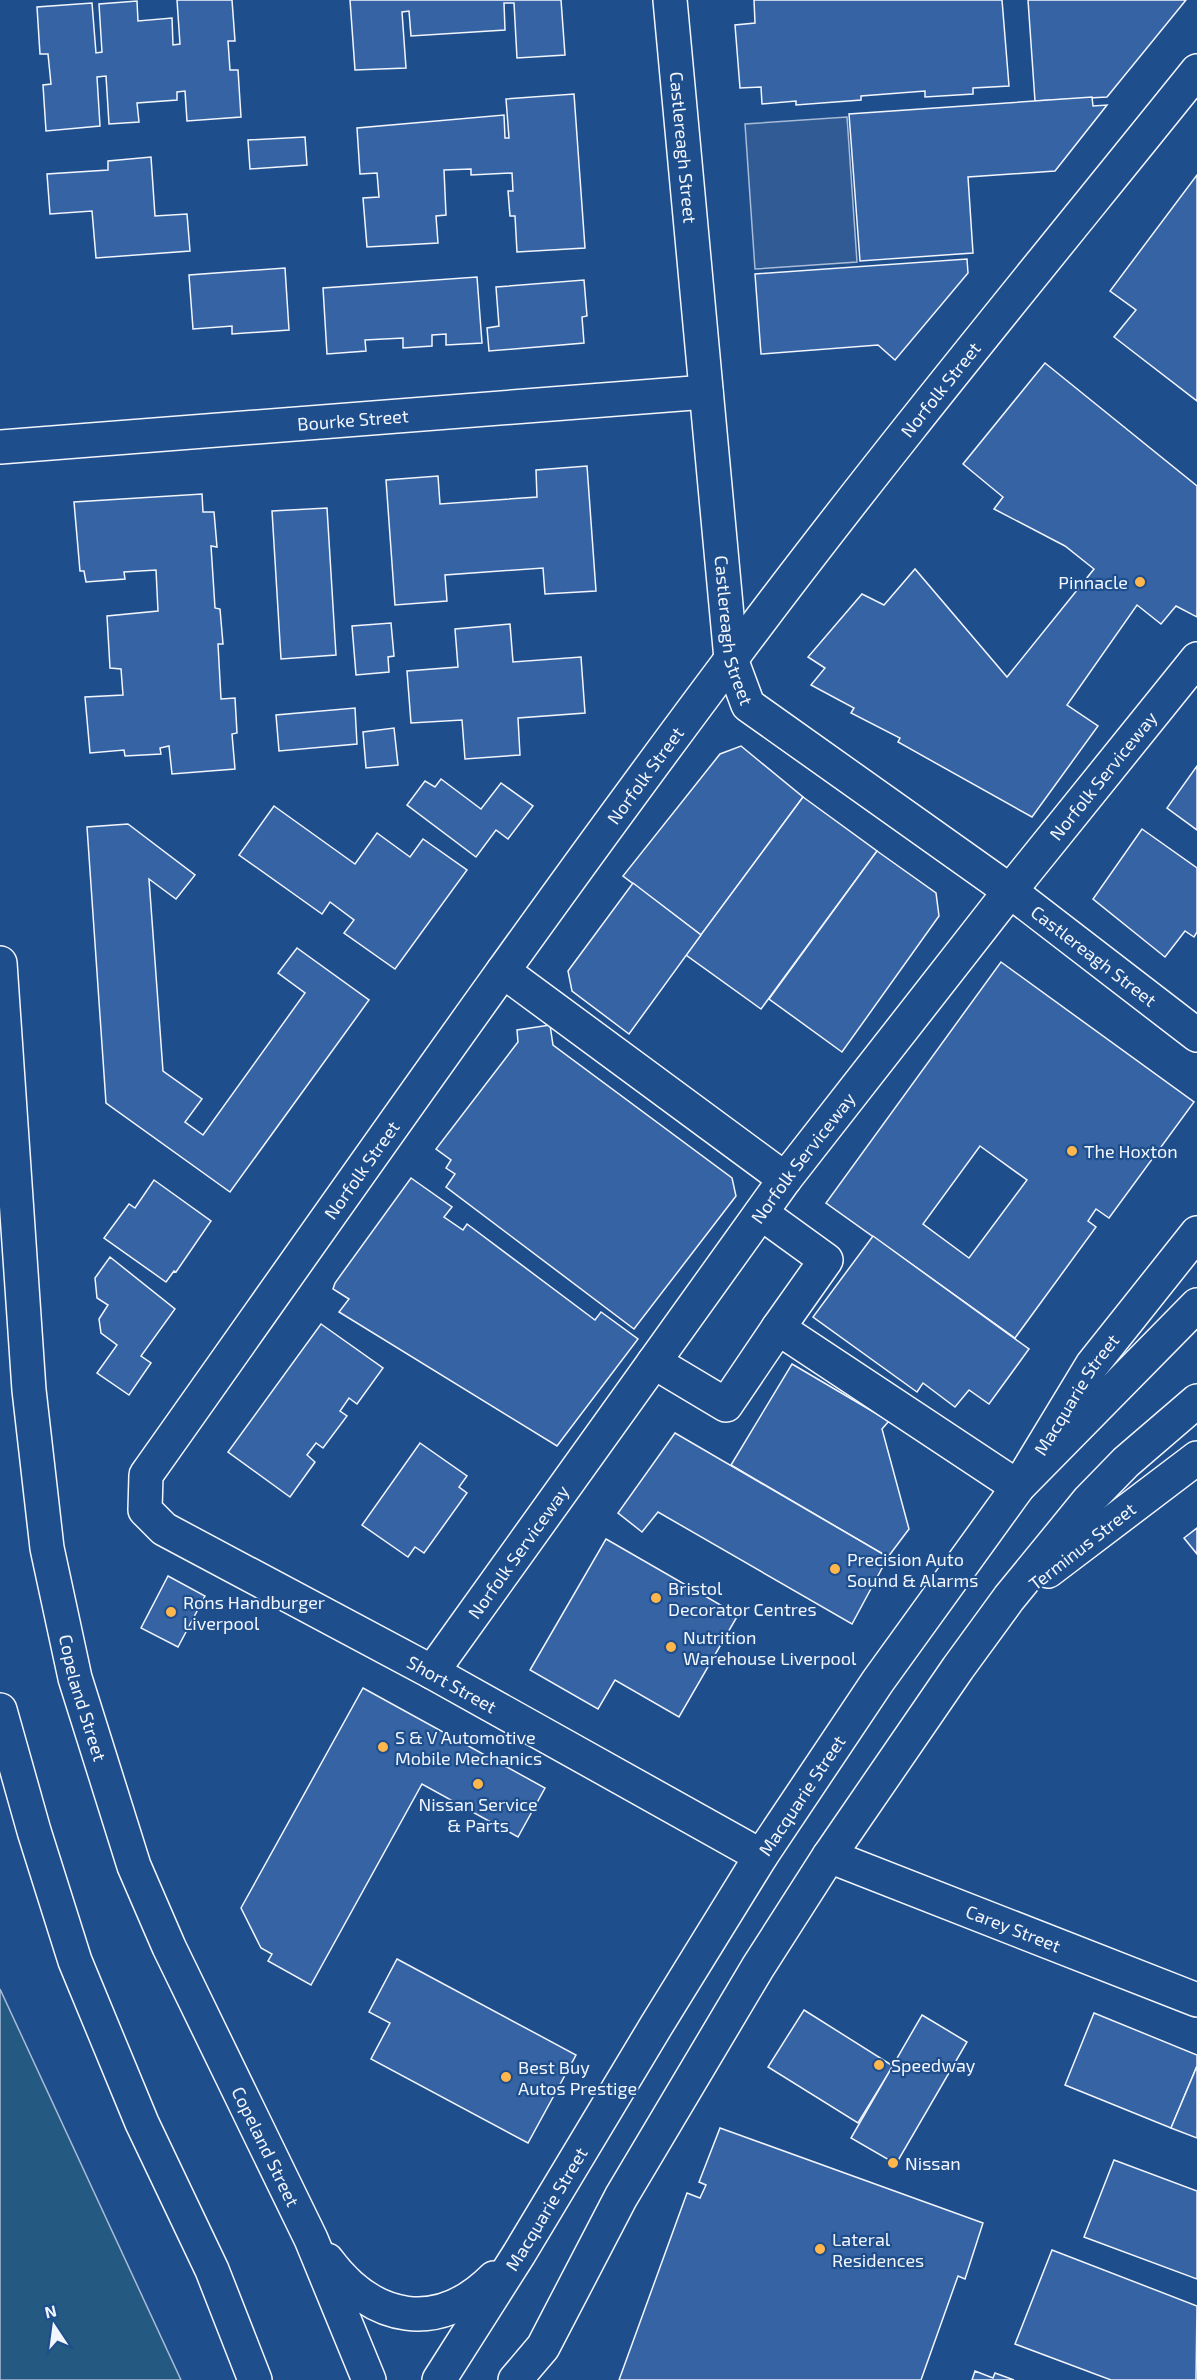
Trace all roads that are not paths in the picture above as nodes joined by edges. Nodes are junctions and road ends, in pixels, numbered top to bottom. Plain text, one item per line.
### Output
1 (670, 0) edge
2 (1197, 71) edge
3 (706, 392) junction
4 (0, 447) edge
5 (1197, 658) edge
6 (731, 659) junction
7 (1010, 891) junction
8 (0, 963) edge
9 (503, 971) junction
10 (1197, 1035) edge
11 (785, 1179) junction
12 (761, 1213) junction
13 (1197, 1233) edge
14 (1197, 1305) edge
15 (778, 1328) junction
16 (654, 1362) junction
17 (1197, 1401) edge
18 (1197, 1458) edge
19 (1018, 1487) junction
20 (145, 1510) joint
21 (976, 1643) junction
22 (432, 1672) junction
23 (0, 1710) edge
24 (761, 1856) junction
25 (829, 1856) junction
26 (1197, 2000) edge
27 (311, 2239) junction
28 (519, 2254) junction
29 (543, 2347) junction
30 (255, 2380) edge
31 (369, 2380) edge
32 (439, 2380) edge
33 (515, 2380) edge
34 (534, 2380) edge

1 - 3 main road, Castlereagh Street
2 - 6 main road, Norfolk Street
3 - 4 main road, Bourke Street
3 - 6 main road, Castlereagh Street
5 - 7 main road, Norfolk Serviceway
6 - 7 main road, Castlereagh Street
6 - 9 main road, Norfolk Street
7 - 10 main road, Castlereagh Street
7 - 11 main road, Norfolk Serviceway
8 - 27 main road, Copeland Street
9 - 11 main road
9 - 20 main road, Norfolk Street
11 - 12 main road, Norfolk Serviceway
12 - 15 main road
12 - 16 main road, Norfolk Serviceway
13 - 19 main road, Macquarie Street
14 - 19 main road
15 - 16 main road
15 - 19 main road
16 - 22 main road, Norfolk Serviceway
17 - 21 main road
18 - 21 main road, Terminus Street
19 - 24 main road, Macquarie Street
20 - 22 main road, Short Street
21 - 25 main road
22 - 24 main road, Short Street
23 - 30 main road
24 - 28 main road, Macquarie Street
25 - 26 main road, Carey Street
25 - 29 main road
27 - 28 main road
27 - 31 main road, Copeland Street
28 - 32 main road, Macquarie Street
29 - 33 main road
29 - 34 main road

